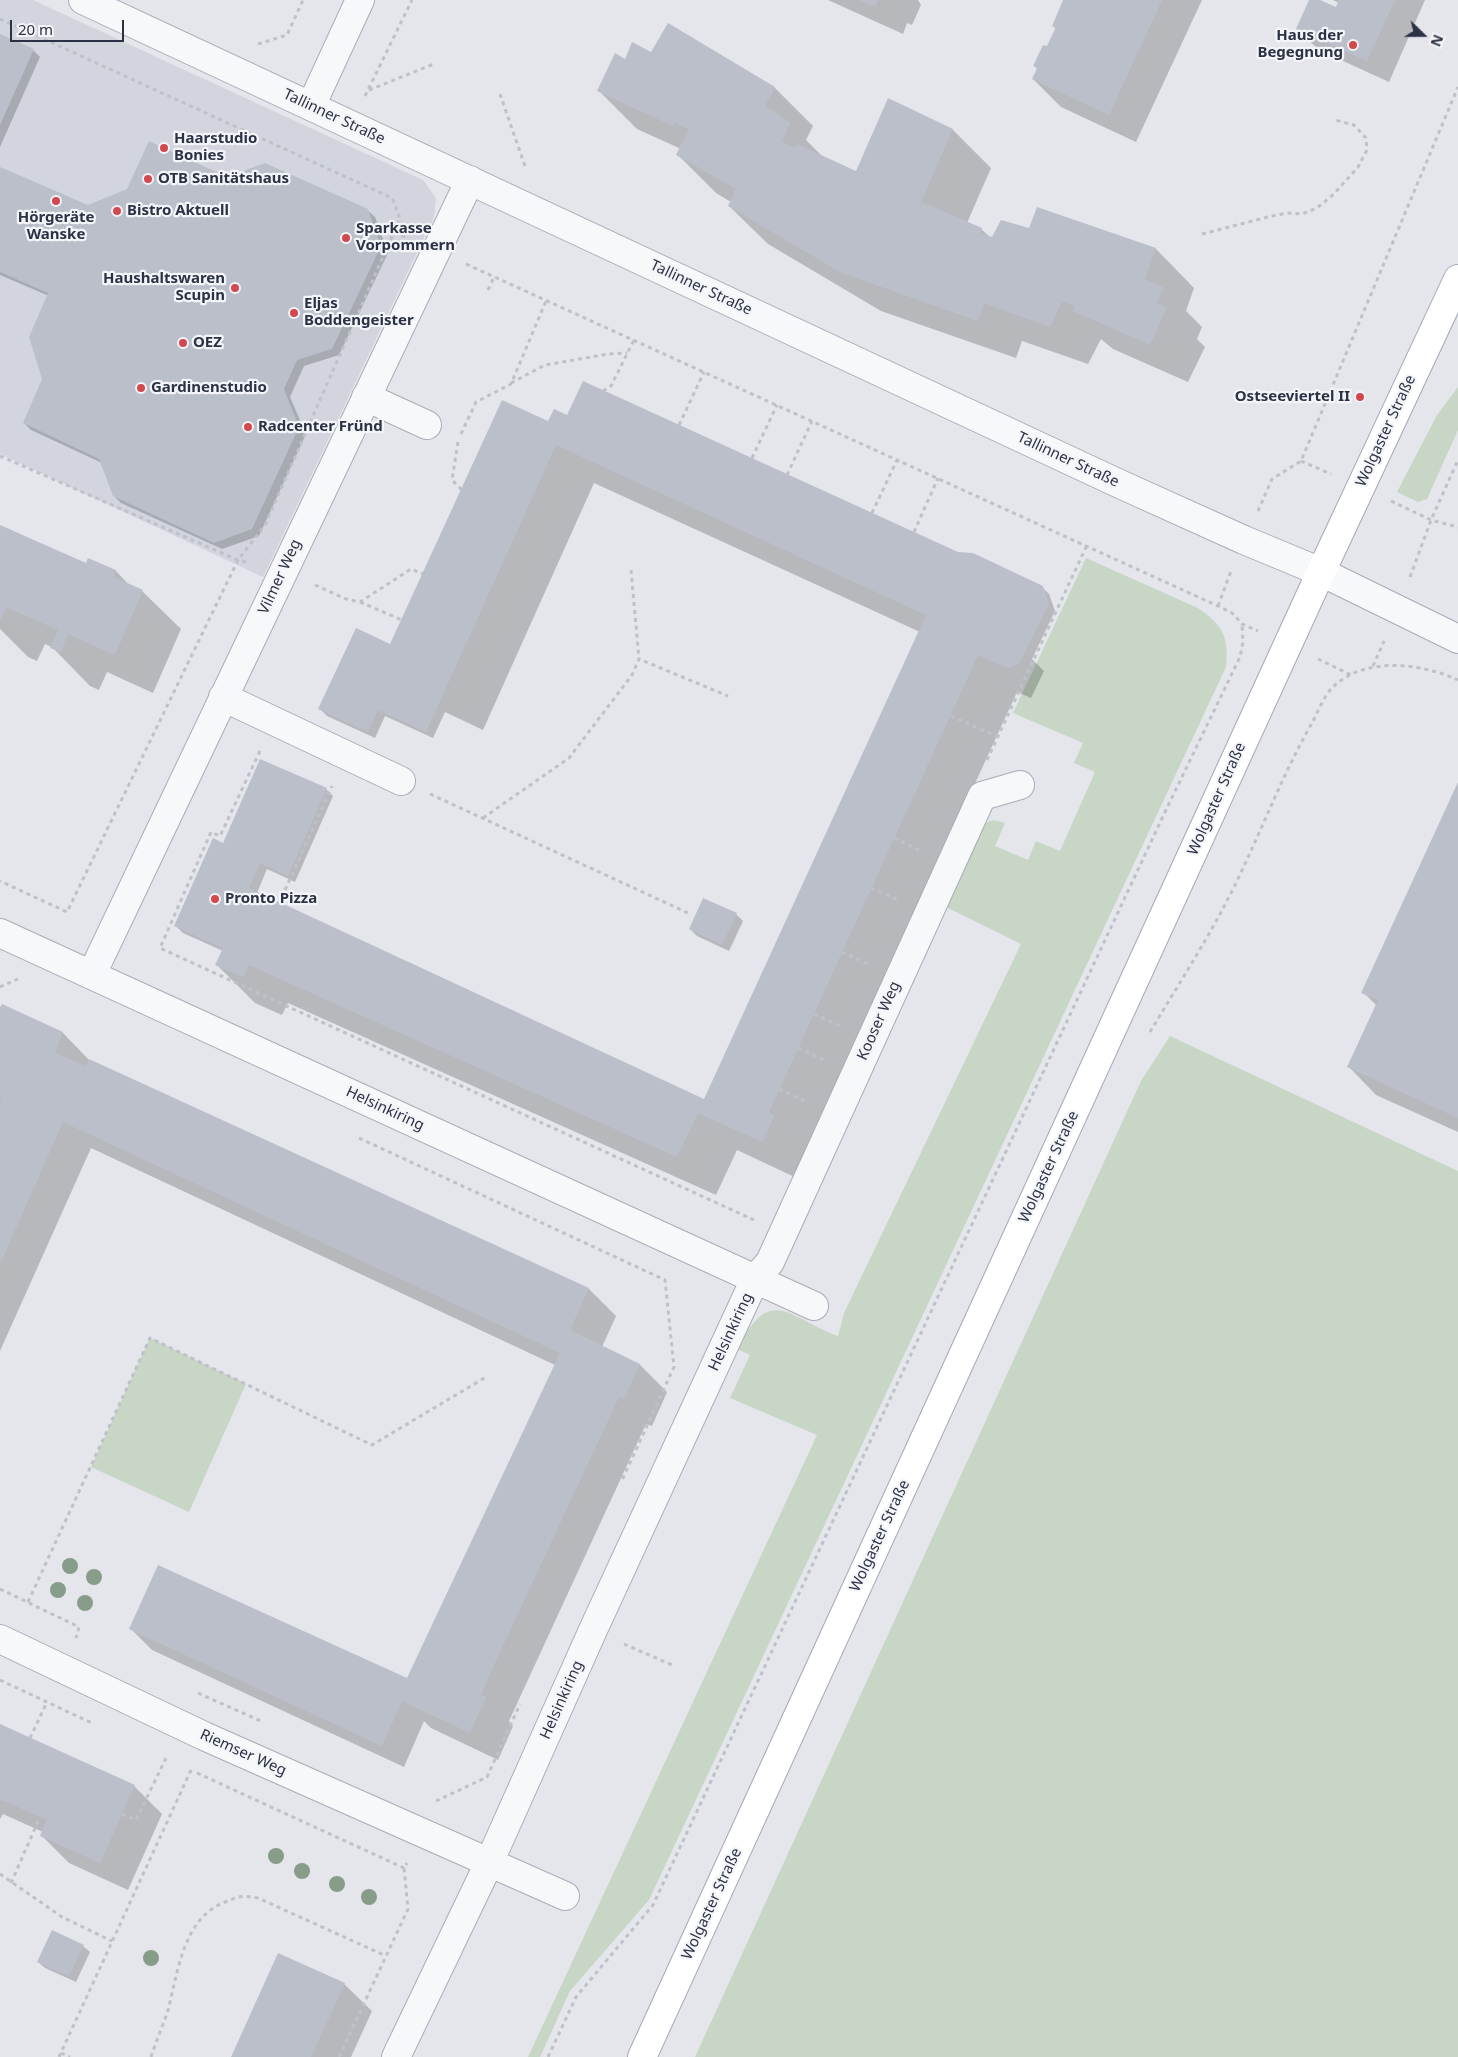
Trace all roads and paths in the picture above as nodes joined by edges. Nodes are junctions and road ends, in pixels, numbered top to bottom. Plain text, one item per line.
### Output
1 (83, 0) edge
2 (303, 0) edge
3 (360, 0) edge
4 (412, 0) edge
5 (0, 19) edge
6 (255, 45) dead end
7 (434, 64) dead end
8 (1458, 87) edge
9 (368, 90) junction
10 (500, 94) dead end
11 (311, 106) junction
12 (1335, 120) dead end
13 (348, 123) junction
14 (470, 180) junction
15 (541, 214) junction
16 (394, 232) junction
17 (1202, 234) dead end
18 (436, 251) junction
19 (494, 277) junction
20 (1458, 279) edge
21 (488, 290) dead end
22 (546, 300) junction
23 (634, 340) junction
24 (627, 353) junction
25 (704, 372) junction
26 (510, 384) junction
27 (603, 391) dead end
28 (366, 397) junction
29 (777, 405) junction
30 (812, 421) junction
31 (426, 425) dead end
32 (679, 425) dead end
33 (0, 456) edge
34 (752, 458) dead end
35 (897, 460) junction
36 (1458, 460) edge
37 (1301, 461) junction
38 (787, 475) dead end
39 (1336, 476) dead end
40 (938, 478) junction
41 (462, 490) dead end
42 (1390, 501) dead end
43 (872, 513) dead end
44 (1431, 520) junction
45 (1458, 527) edge
46 (914, 532) dead end
47 (1244, 540) junction
48 (1087, 546) junction
49 (238, 560) junction
50 (1414, 565) dead end
51 (631, 570) dead end
52 (283, 571) junction
53 (1321, 572) junction
54 (423, 574) dead end
55 (360, 602) junction
56 (1218, 606) junction
57 (402, 620) dead end
58 (1458, 639) edge
59 (639, 659) junction
60 (1458, 680) edge
61 (728, 696) dead end
62 (223, 697) junction
63 (951, 716) dead end
64 (274, 721) junction
65 (998, 737) junction
66 (346, 755) junction
67 (985, 763) dead end
68 (401, 780) joint
69 (1020, 786) dead end
70 (482, 818) junction
71 (894, 838) dead end
72 (925, 852) dead end
73 (0, 881) edge
74 (871, 888) dead end
75 (285, 890) dead end
76 (902, 901) dead end
77 (688, 913) dead end
78 (0, 932) edge
79 (842, 952) dead end
80 (869, 965) dead end
81 (92, 974) junction
82 (18, 979) dead end
83 (0, 987) edge
84 (814, 1014) dead end
85 (840, 1026) dead end
86 (1147, 1037) dead end
87 (798, 1048) dead end
88 (834, 1064) dead end
89 (779, 1089) dead end
90 (814, 1106) dead end
91 (350, 1134) dead end
92 (762, 1223) dead end
93 (755, 1279) junction
94 (814, 1306) dead end
95 (486, 1376) dead end
96 (621, 1483) dead end
97 (0, 1589) edge
98 (28, 1602) junction
99 (593, 1630) junction
100 (0, 1639) edge
101 (84, 1641) dead end
102 (672, 1665) dead end
103 (192, 1690) dead end
104 (524, 1697) dead end
105 (47, 1702) dead end
106 (265, 1723) dead end
107 (30, 1738) dead end
108 (166, 1758) dead end
109 (191, 1770) dead end
110 (427, 1797) dead end
111 (122, 1814) dead end
112 (40, 1817) dead end
113 (423, 1834) junction
114 (489, 1863) junction
115 (0, 1874) edge
116 (11, 1883) junction
117 (565, 1896) dead end
118 (112, 1941) junction
119 (386, 1956) junction
120 (61, 2053) junction
121 (59, 2057) edge
122 (70, 2057) edge
123 (151, 2057) edge
124 (339, 2057) edge
125 (396, 2057) edge
126 (548, 2057) edge
127 (642, 2057) edge

1 - 11 street, Tallinner Straße
2 - 6 path
3 - 11 street
4 - 9 path
5 - 16 path
7 - 9 path
8 - 37 path
9 - 13 path
10 - 15 path
11 - 13 street, Tallinner Straße
12 - 17 path
13 - 14 street, Tallinner Straße
14 - 15 street, Tallinner Straße
14 - 18 street, Vilmer Weg
15 - 47 street, Tallinner Straße
16 - 18 path
16 - 49 path
18 - 19 path
18 - 28 street, Vilmer Weg
19 - 21 path
19 - 22 path
20 - 53 main road, Wolgaster Straße
22 - 23 path
22 - 26 path
23 - 24 path
23 - 25 path
24 - 26 path
24 - 27 path
25 - 29 path
25 - 32 path
26 - 41 path
28 - 31 street
28 - 52 street, Vilmer Weg
29 - 30 path
29 - 34 path
30 - 35 path
30 - 38 path
33 - 49 path
35 - 40 path
35 - 43 path
36 - 44 path
37 - 39 path
37 - 47 path
40 - 46 path
40 - 48 path
42 - 44 path
44 - 45 path
44 - 50 path
47 - 53 street, Tallinner Straße
47 - 56 path
48 - 56 path
48 - 65 path
49 - 52 path
49 - 73 path
51 - 59 path
52 - 55 path
52 - 62 street, Vilmer Weg
53 - 58 street, Tallinner Straße
53 - 127 main road, Wolgaster Straße
54 - 55 path
55 - 57 path
56 - 126 path
59 - 61 path
59 - 70 path
60 - 86 path
62 - 64 street
62 - 81 street, Vilmer Weg
63 - 65 path
64 - 66 street
64 - 92 path
65 - 67 path
66 - 68 street
66 - 75 path
68 - 70 path
69 - 93 street, Kooser Weg
70 - 77 path
71 - 72 path
74 - 76 path
78 - 81 street, Helsinkiring
79 - 80 path
81 - 93 street, Helsinkiring
82 - 83 path
84 - 85 path
87 - 88 path
89 - 90 path
91 - 96 path
93 - 94 street
93 - 99 street, Helsinkiring
95 - 98 path
97 - 98 path
98 - 101 path
99 - 102 path
99 - 114 street, Helsinkiring
100 - 113 street, Riemser Weg
103 - 106 path
104 - 110 path
105 - 107 path
108 - 111 path
109 - 118 path
112 - 116 path
113 - 114 street, Riemser Weg
113 - 119 path
114 - 117 street, Riemser Weg
114 - 125 street, Helsinkiring
115 - 116 path
116 - 118 path
118 - 120 path
119 - 123 path
119 - 124 path
120 - 121 path
120 - 122 path

